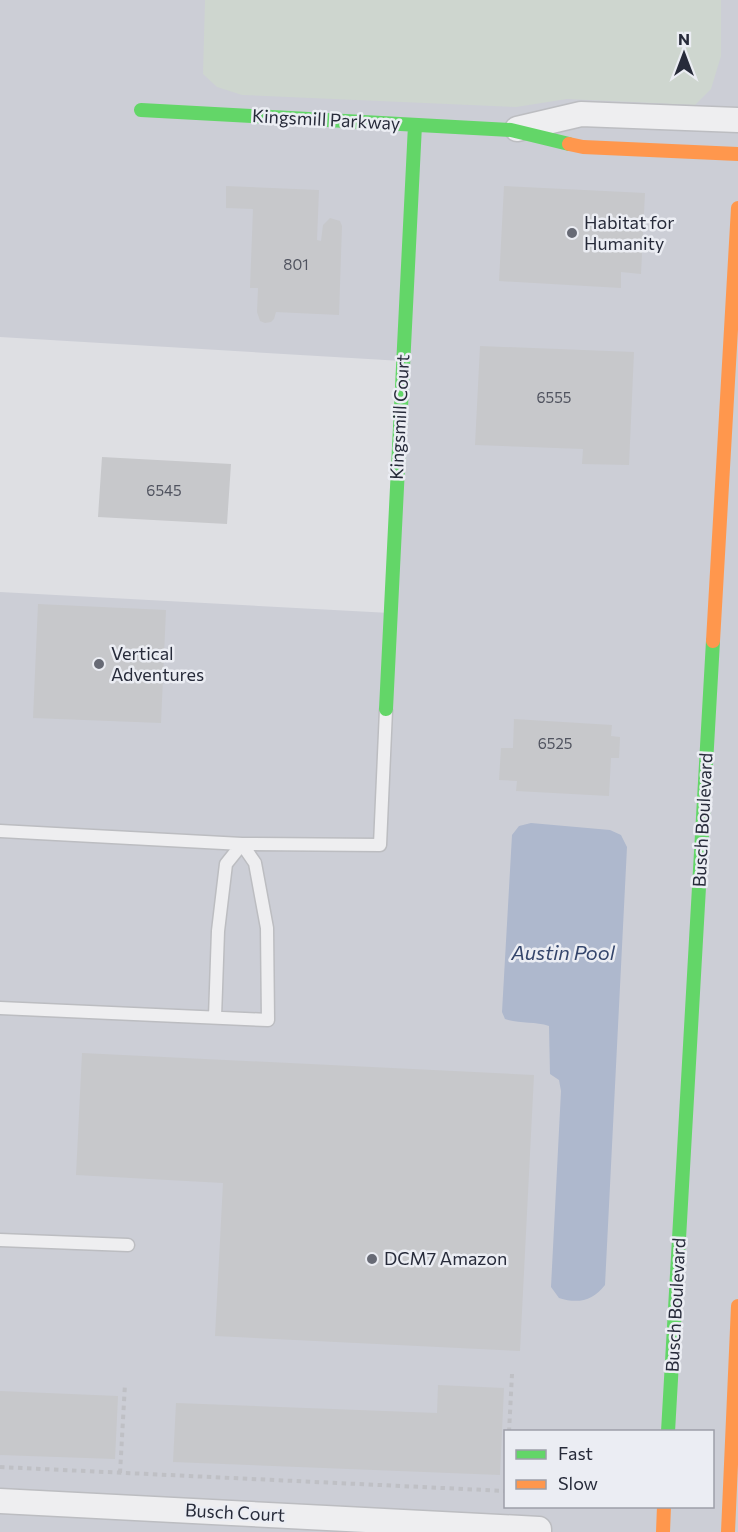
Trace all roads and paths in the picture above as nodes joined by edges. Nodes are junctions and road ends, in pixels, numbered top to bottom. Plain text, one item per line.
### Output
1 (141, 110) dead end
2 (738, 120) edge
3 (415, 125) junction
4 (511, 130) junction
5 (738, 154) edge
6 (738, 208) edge
7 (386, 709) joint
8 (0, 831) edge
9 (242, 844) junction
10 (0, 1008) edge
11 (215, 1017) junction
12 (0, 1240) edge
13 (128, 1245) dead end
14 (738, 1306) edge
15 (512, 1374) dead end
16 (125, 1384) dead end
17 (510, 1430) edge
18 (668, 1430) edge
19 (0, 1467) edge
20 (120, 1473) junction
21 (504, 1491) edge
22 (0, 1501) edge
23 (664, 1508) edge
24 (538, 1532) edge
25 (663, 1532) edge
26 (728, 1532) edge

1 - 3 main road, Kingsmill Parkway
2 - 4 street, Kingsmill Parkway
3 - 4 main road, Kingsmill Parkway
3 - 7 main road, Kingsmill Court
4 - 5 main road, Kingsmill Parkway
6 - 18 main road, Busch Boulevard
7 - 9 lane
8 - 9 lane
9 - 11 lane
9 - 11 lane
10 - 11 lane
12 - 13 lane
14 - 26 main road
15 - 17 path
16 - 20 path
19 - 20 path
20 - 21 path
22 - 24 street, Busch Court
23 - 25 main road

